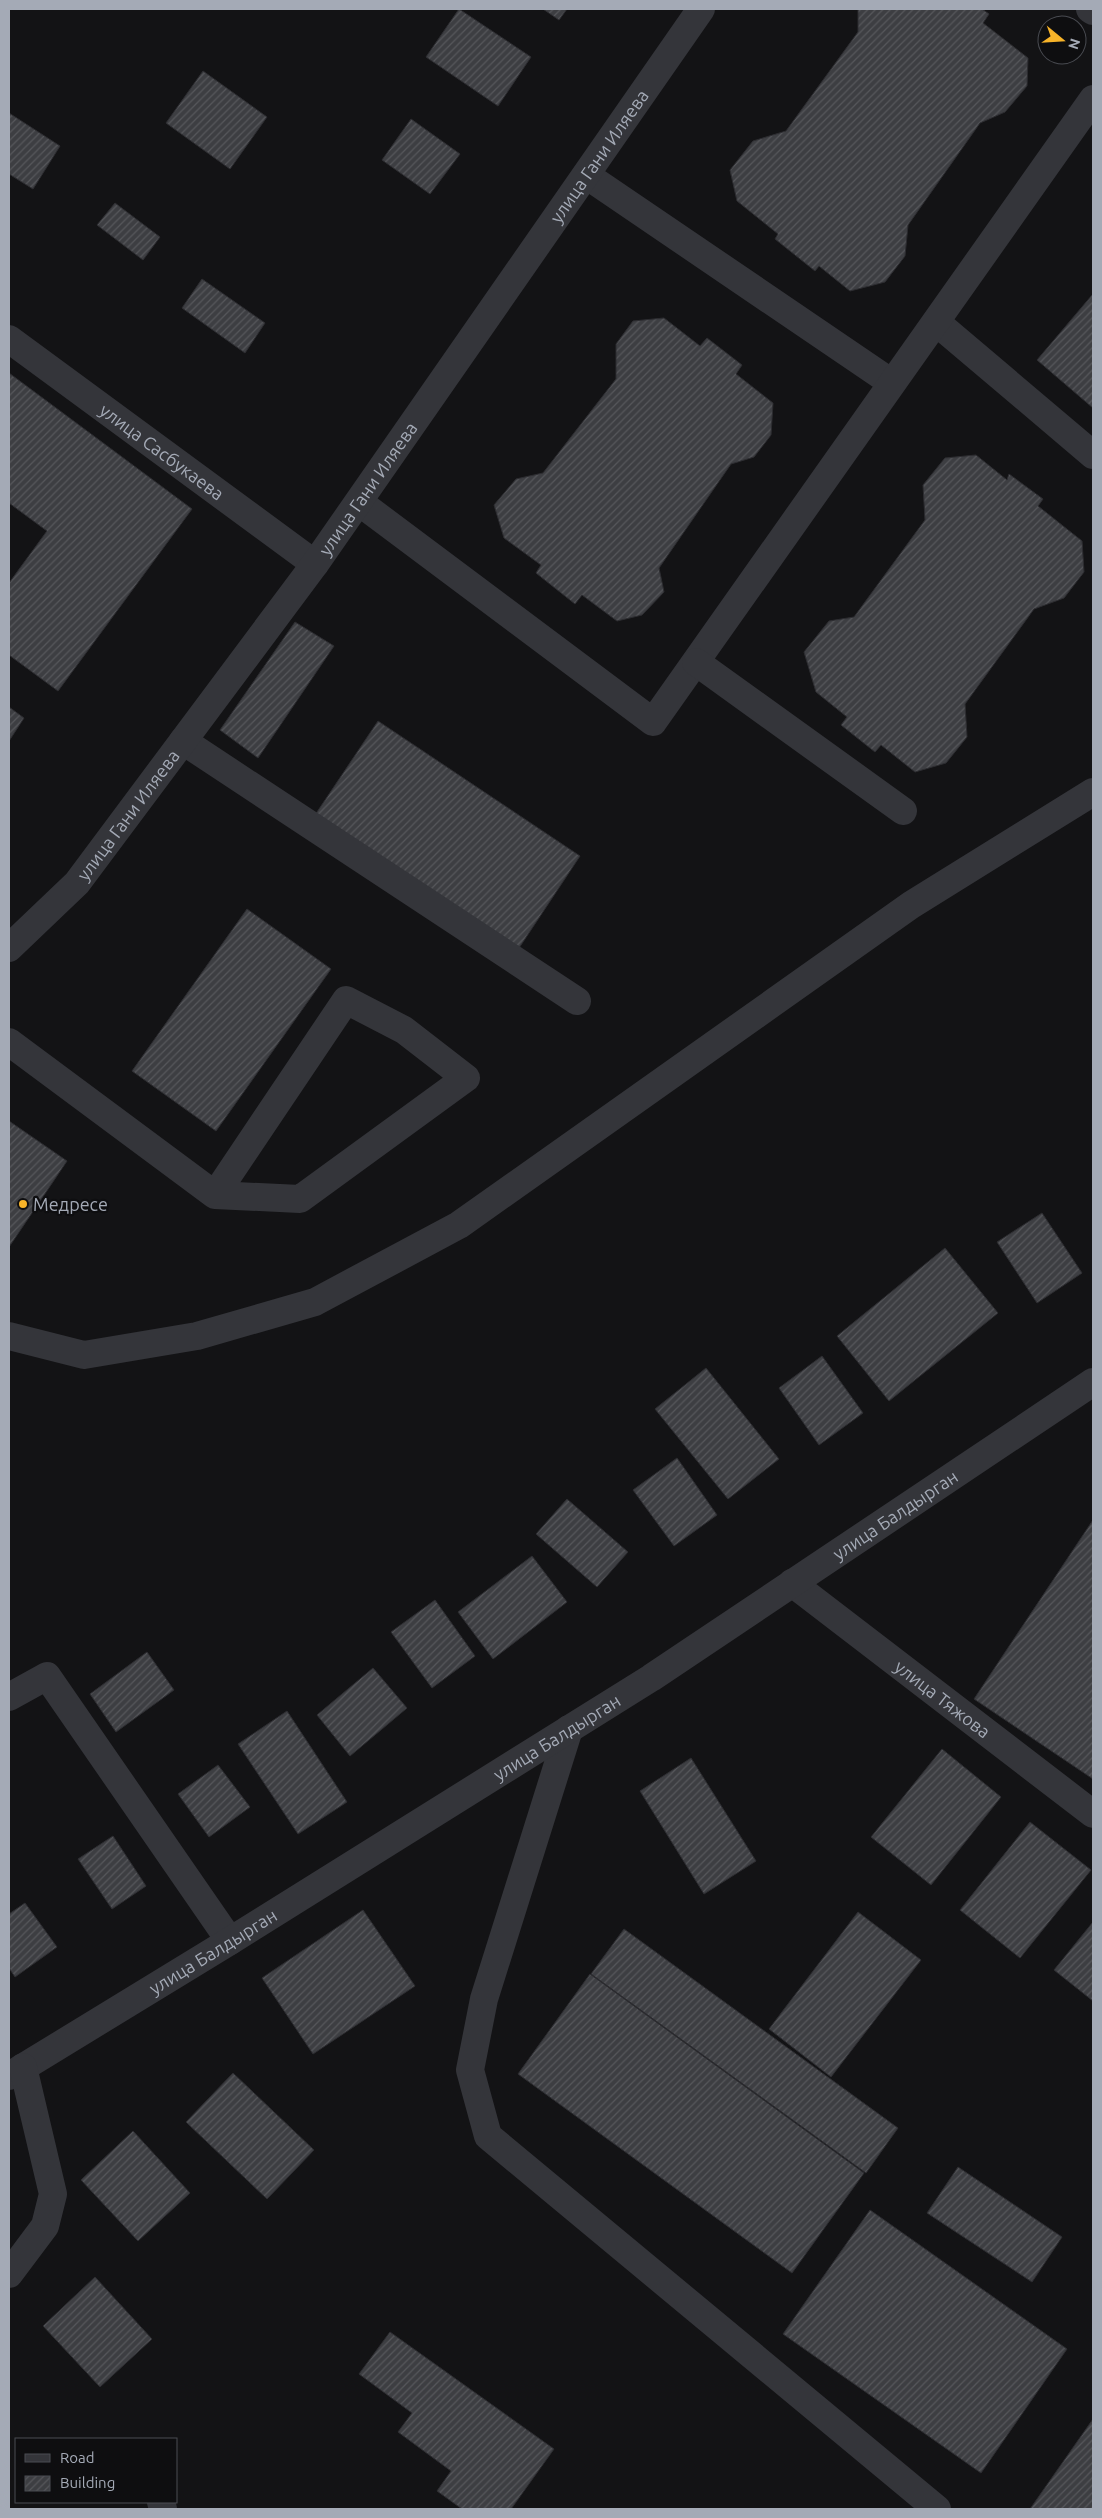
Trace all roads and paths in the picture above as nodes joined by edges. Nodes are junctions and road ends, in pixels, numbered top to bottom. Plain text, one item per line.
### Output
1 (702, 9) edge
2 (1091, 108) edge
3 (586, 175) junction
4 (936, 322) junction
5 (9, 339) edge
6 (892, 383) junction
7 (1093, 455) edge
8 (359, 502) junction
9 (315, 564) junction
10 (696, 662) junction
11 (183, 741) junction
12 (1093, 792) edge
13 (902, 811) dead end
14 (9, 948) edge
15 (577, 1000) dead end
16 (9, 1042) edge
17 (215, 1195) junction
18 (9, 1336) edge
19 (1093, 1382) edge
20 (792, 1584) junction
21 (9, 1697) edge
22 (569, 1729) junction
23 (1093, 1814) edge
24 (230, 1941) junction
25 (16, 2072) edge
26 (9, 2274) edge
27 (937, 2509) edge

1 - 3 street, улица Гани Иляева
2 - 4 street
3 - 6 street
3 - 8 street, улица Гани Иляева
4 - 6 street
4 - 7 street
5 - 9 street, улица Сасбукаева
6 - 10 street
8 - 9 street, улица Гани Иляева
8 - 10 street
9 - 11 street, улица Гани Иляева
10 - 13 street
11 - 14 street, улица Гани Иляева
11 - 15 street
12 - 18 street
16 - 17 street
17 - 17 street
19 - 20 street, улица Балдырган
20 - 22 street, улица Балдырган
20 - 23 street, улица Тяжова
21 - 24 street
22 - 24 street, улица Балдырган
22 - 27 street
24 - 25 street, улица Балдырган
25 - 26 street

